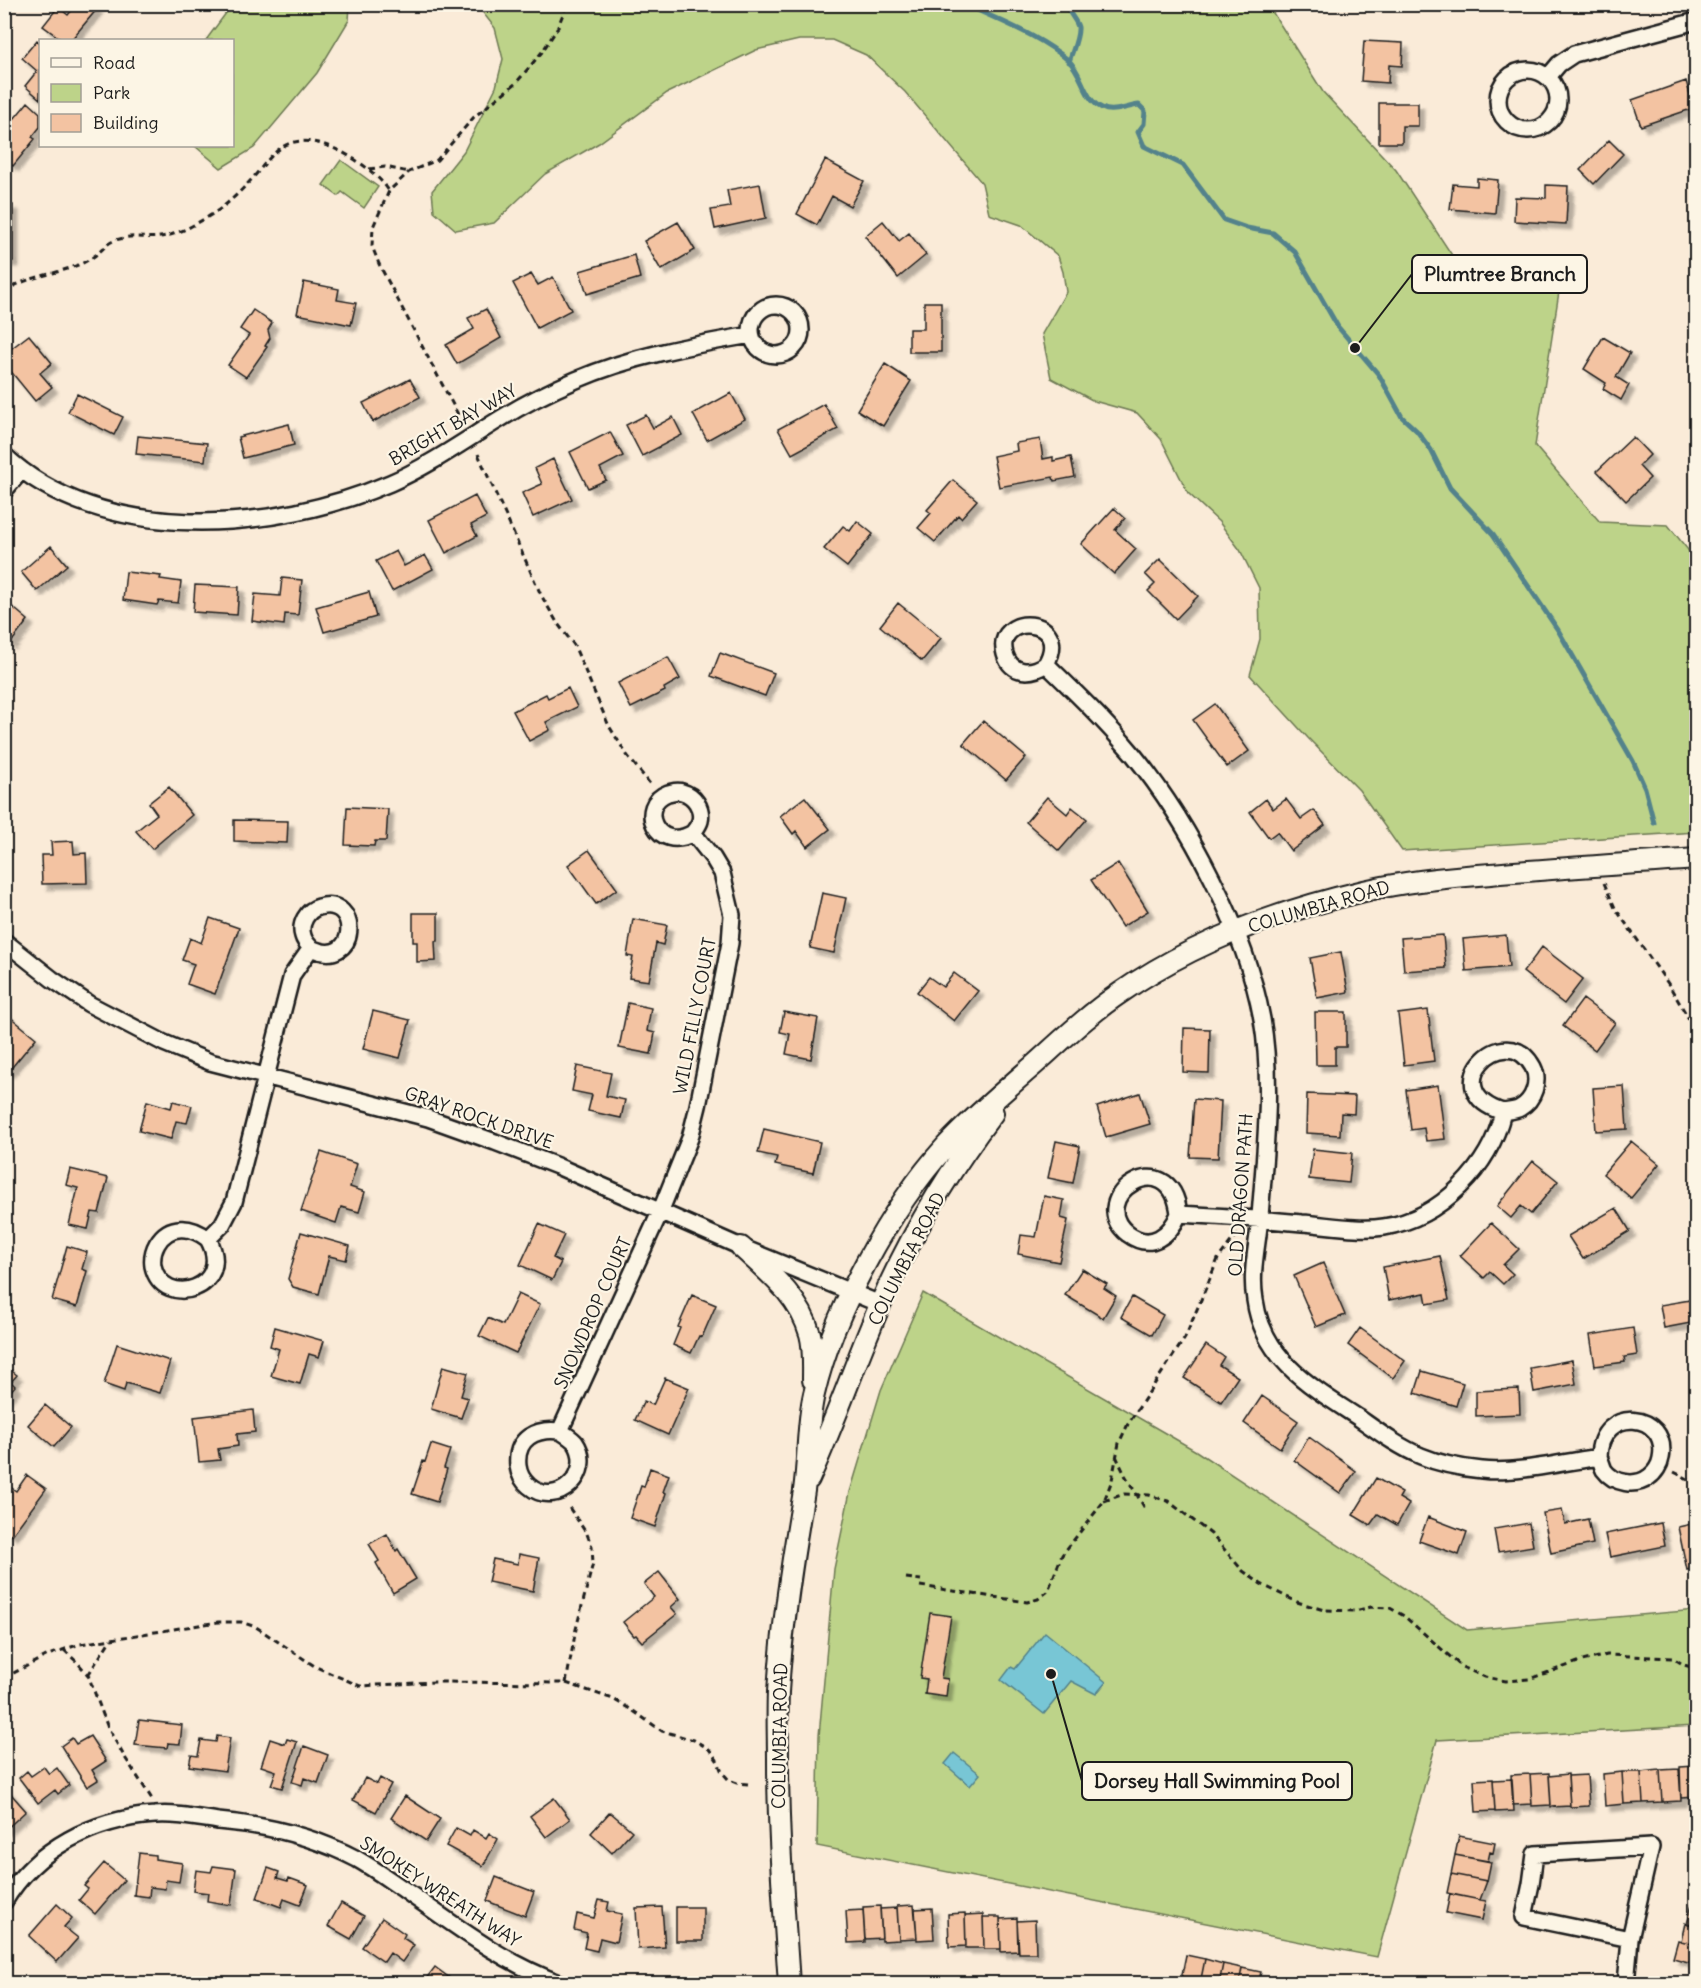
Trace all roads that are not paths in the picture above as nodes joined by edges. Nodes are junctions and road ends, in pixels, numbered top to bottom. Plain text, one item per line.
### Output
1 (1696, 21) edge
2 (1548, 77) junction
3 (752, 335) dead end
4 (4, 455) edge
5 (21, 471) junction
6 (4, 491) edge
7 (1046, 664) dead end
8 (693, 833) junction
9 (1696, 859) edge
10 (1236, 932) junction
11 (4, 941) edge
12 (311, 948) dead end
13 (1022, 1075) junction
14 (267, 1078) junction
15 (1503, 1112) junction
16 (661, 1210) junction
17 (1179, 1214) junction
18 (1260, 1219) junction
19 (208, 1239) junction
20 (741, 1247) junction
21 (851, 1293) junction
22 (880, 1304) junction
23 (814, 1395) junction
24 (560, 1431) junction
25 (1599, 1457) junction
26 (804, 1490) junction
27 (4, 1902) edge
28 (1630, 1939) junction
29 (562, 1983) edge
30 (789, 1983) edge
31 (1626, 1983) edge

1 - 2 street
2 - 2 street
3 - 5 street, BRIGHT BAY WAY
4 - 5 street, BRIGHT BAY WAY
5 - 6 street
7 - 10 street, OLD DRAGON PATH
8 - 8 street
8 - 16 street, WILD FILLY COURT
9 - 10 street, COLUMBIA ROAD
10 - 13 street, COLUMBIA ROAD
10 - 18 street, OLD DRAGON PATH
11 - 14 street, GRAY ROCK DRIVE
12 - 14 street
13 - 21 street, COLUMBIA ROAD
13 - 22 street, COLUMBIA ROAD
14 - 16 street, GRAY ROCK DRIVE
14 - 19 street
15 - 15 street
15 - 18 street
16 - 20 street, GRAY ROCK DRIVE
16 - 24 street, SNOWDROP COURT
17 - 17 street
17 - 18 street
18 - 25 street, OLD DRAGON PATH
19 - 19 street
20 - 21 street, GRAY ROCK DRIVE
20 - 23 street
21 - 22 street, GRAY ROCK DRIVE
21 - 23 street, COLUMBIA ROAD
22 - 26 street, COLUMBIA ROAD
23 - 26 street, COLUMBIA ROAD
24 - 24 street
25 - 25 street
26 - 30 street, COLUMBIA ROAD
27 - 29 street, SMOKEY WREATH WAY
28 - 28 street
28 - 31 street

